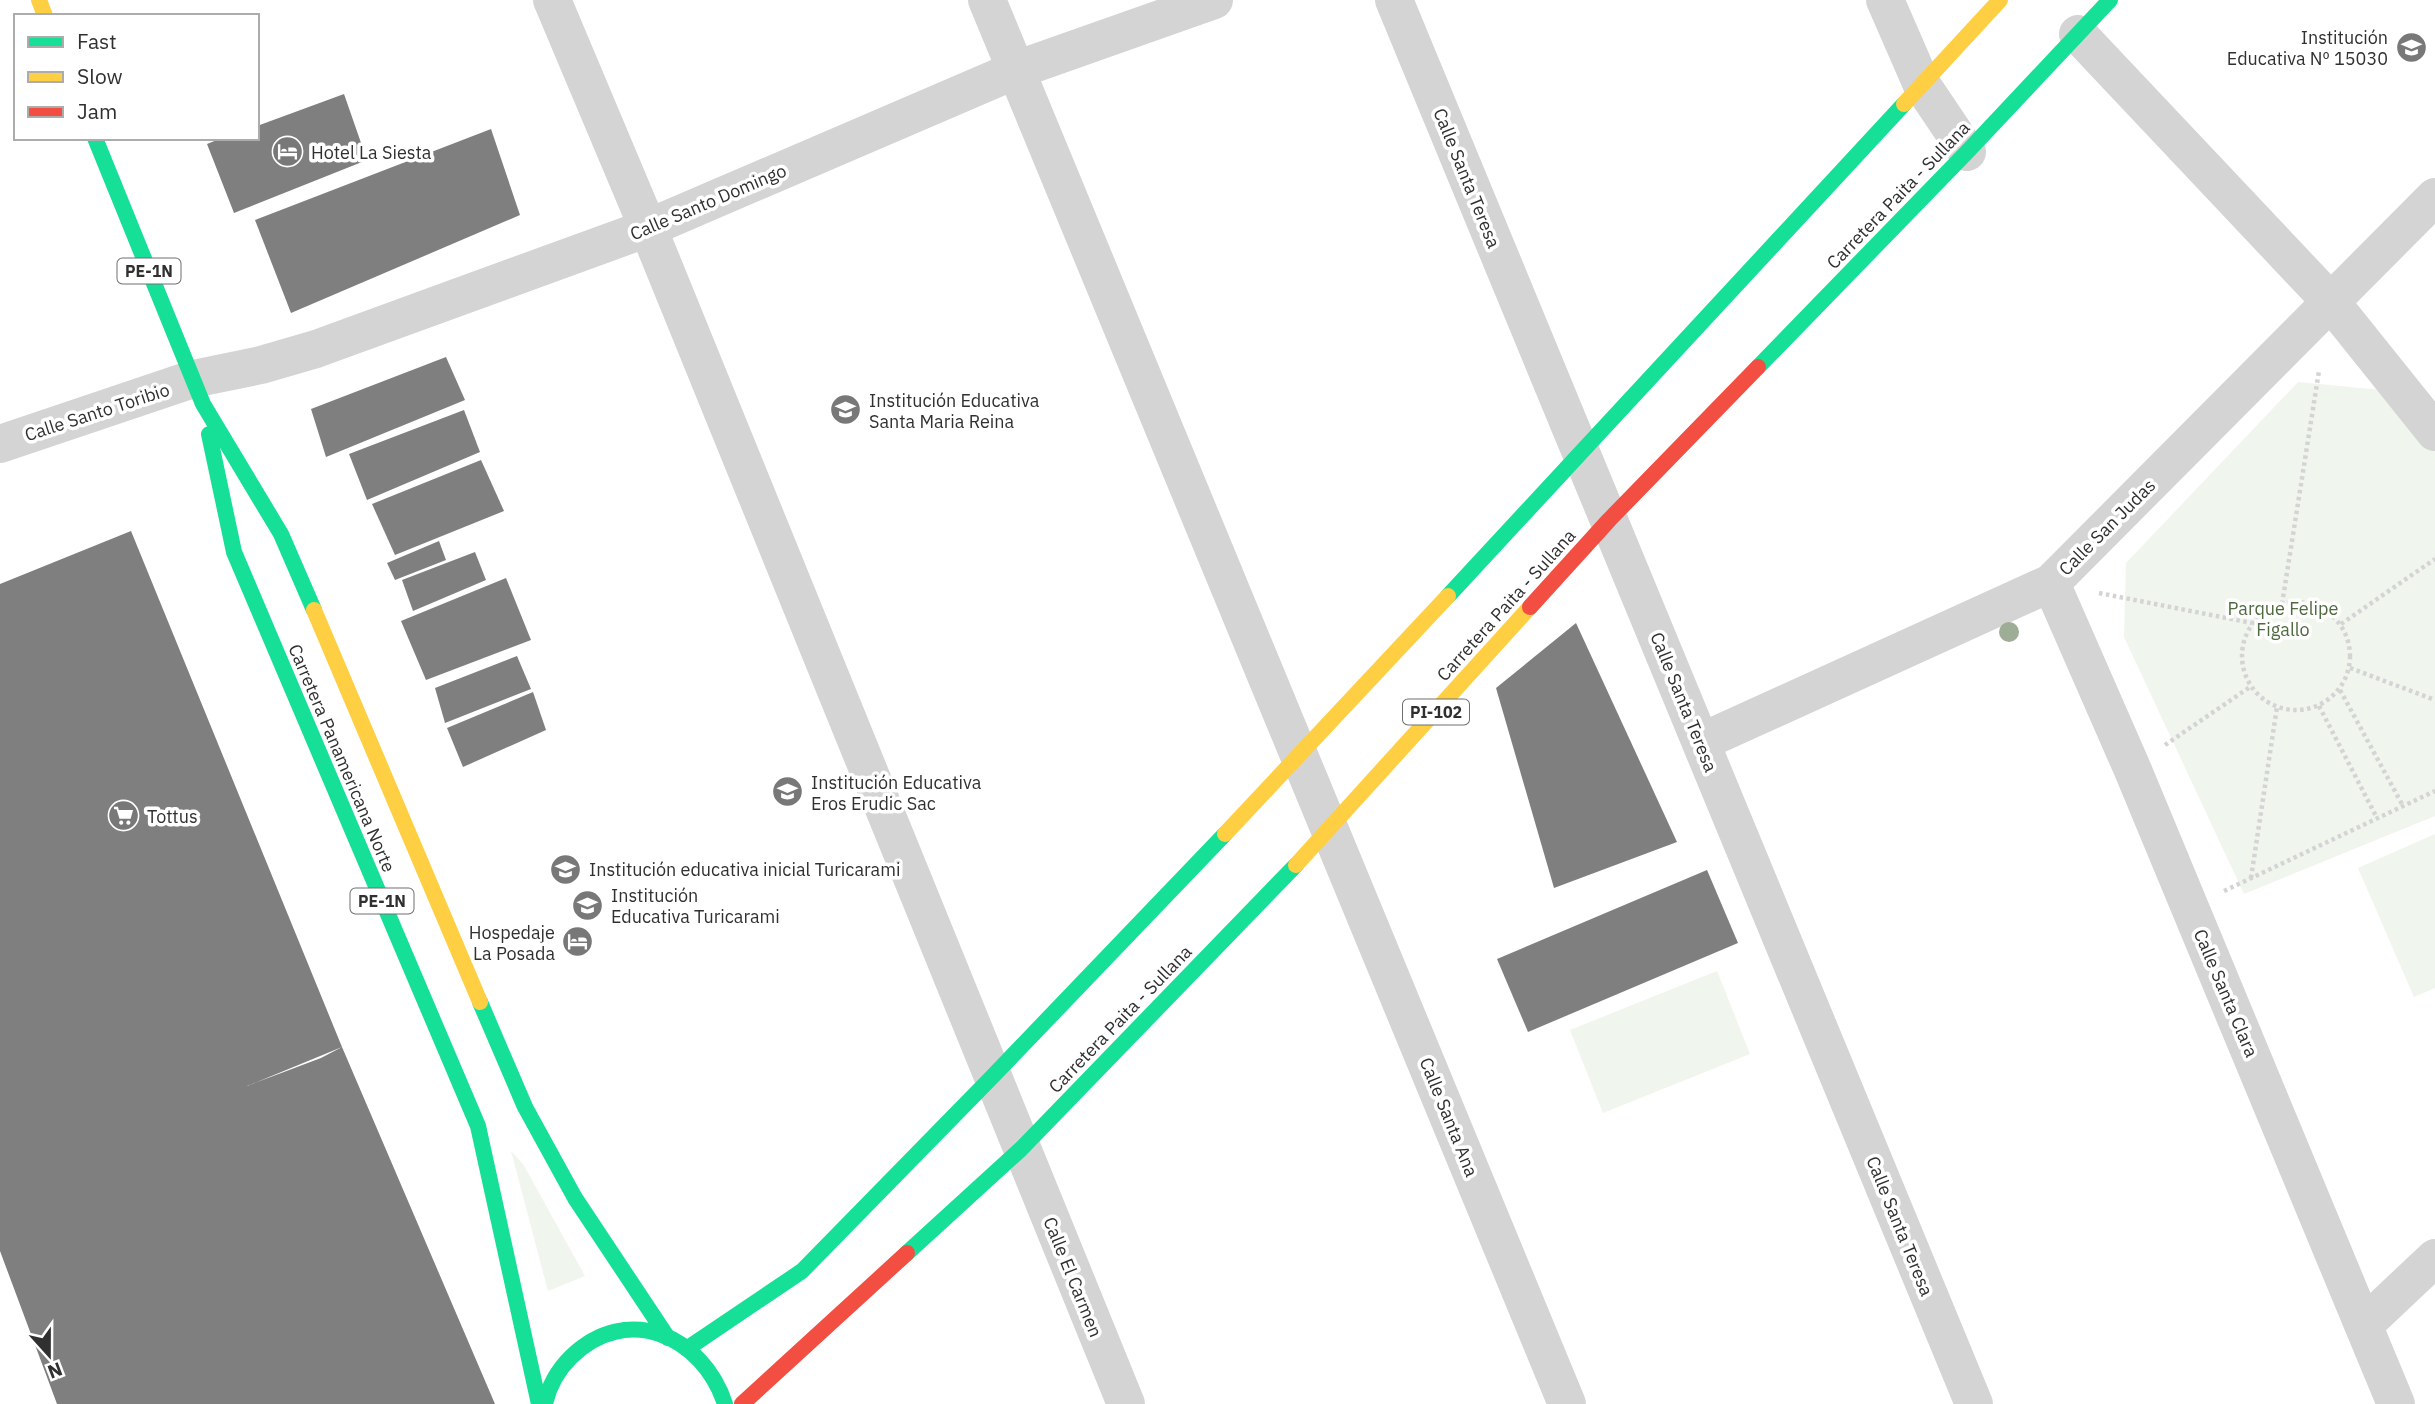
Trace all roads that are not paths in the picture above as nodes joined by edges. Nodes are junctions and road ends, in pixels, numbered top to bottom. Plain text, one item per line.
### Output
1 (552, 0) edge
2 (987, 0) edge
3 (1214, 0) edge
4 (1394, 0) edge
5 (1885, 0) edge
6 (2000, 0) edge
7 (2110, 0) edge
8 (2078, 34) junction
9 (1016, 70) junction
10 (1922, 85) junction
11 (96, 140) edge
12 (1967, 152) junction
13 (2435, 197) edge
14 (648, 228) junction
15 (2330, 301) junction
16 (198, 392) junction
17 (2435, 432) edge
18 (0, 444) edge
19 (1581, 453) junction
20 (1609, 520) junction
21 (2051, 583) junction
22 (1701, 742) junction
23 (1300, 756) junction
24 (1330, 830) junction
25 (992, 1077) junction
26 (1021, 1149) junction
27 (2435, 1258) edge
28 (2364, 1325) junction
29 (668, 1338) junction
30 (688, 1348) junction
31 (539, 1404) edge
32 (545, 1404) edge
33 (725, 1404) edge
34 (742, 1404) edge
35 (1126, 1404) edge
36 (1567, 1404) edge
37 (1974, 1404) edge
38 (2396, 1404) edge

1 - 14 street, Calle El Carmen
2 - 9 street, Calle Santa Ana
3 - 9 street, Calle Santo Domingo
4 - 19 street, Calle Santa Teresa
5 - 10 street
6 - 10 main road
7 - 8 main road, Carretera Paita - Sullana / PI-102
8 - 12 main road, Carretera Paita - Sullana / PI-102
8 - 15 street
9 - 14 street, Calle Santo Domingo
9 - 23 street, Calle Santa Ana
10 - 12 street
10 - 19 main road
11 - 16 main road, Carretera Panamericana Norte / PE-1N
12 - 20 main road, Carretera Paita - Sullana / PI-102
13 - 15 street, Calle San Judas
14 - 16 street, Calle Santo Domingo
14 - 25 street, Calle El Carmen
15 - 17 street
15 - 21 street, Calle San Judas
16 - 18 street, Calle Santo Toribio
16 - 29 main road, Carretera Panamericana Norte / PE-1N
16 - 31 main road, Carretera Panamericana Norte / PE-1N
19 - 20 street, Calle Santa Teresa
19 - 23 main road
20 - 22 street, Calle Santa Teresa
20 - 24 main road, Carretera Paita - Sullana / PI-102
21 - 22 street, Calle San Judas
21 - 28 street, Calle Santa Clara
22 - 37 street, Calle Santa Teresa
23 - 24 street, Calle Santa Ana
23 - 25 main road
24 - 26 main road, Carretera Paita - Sullana / PI-102
24 - 36 street, Calle Santa Ana
25 - 26 street, Calle El Carmen
25 - 30 main road
26 - 34 main road, Carretera Paita - Sullana / PI-102
26 - 35 street, Calle El Carmen
27 - 28 street
28 - 38 street, Calle Santa Clara
29 - 30 main road, PE-1N
29 - 32 main road, PE-1N
30 - 33 main road, PE-1N

